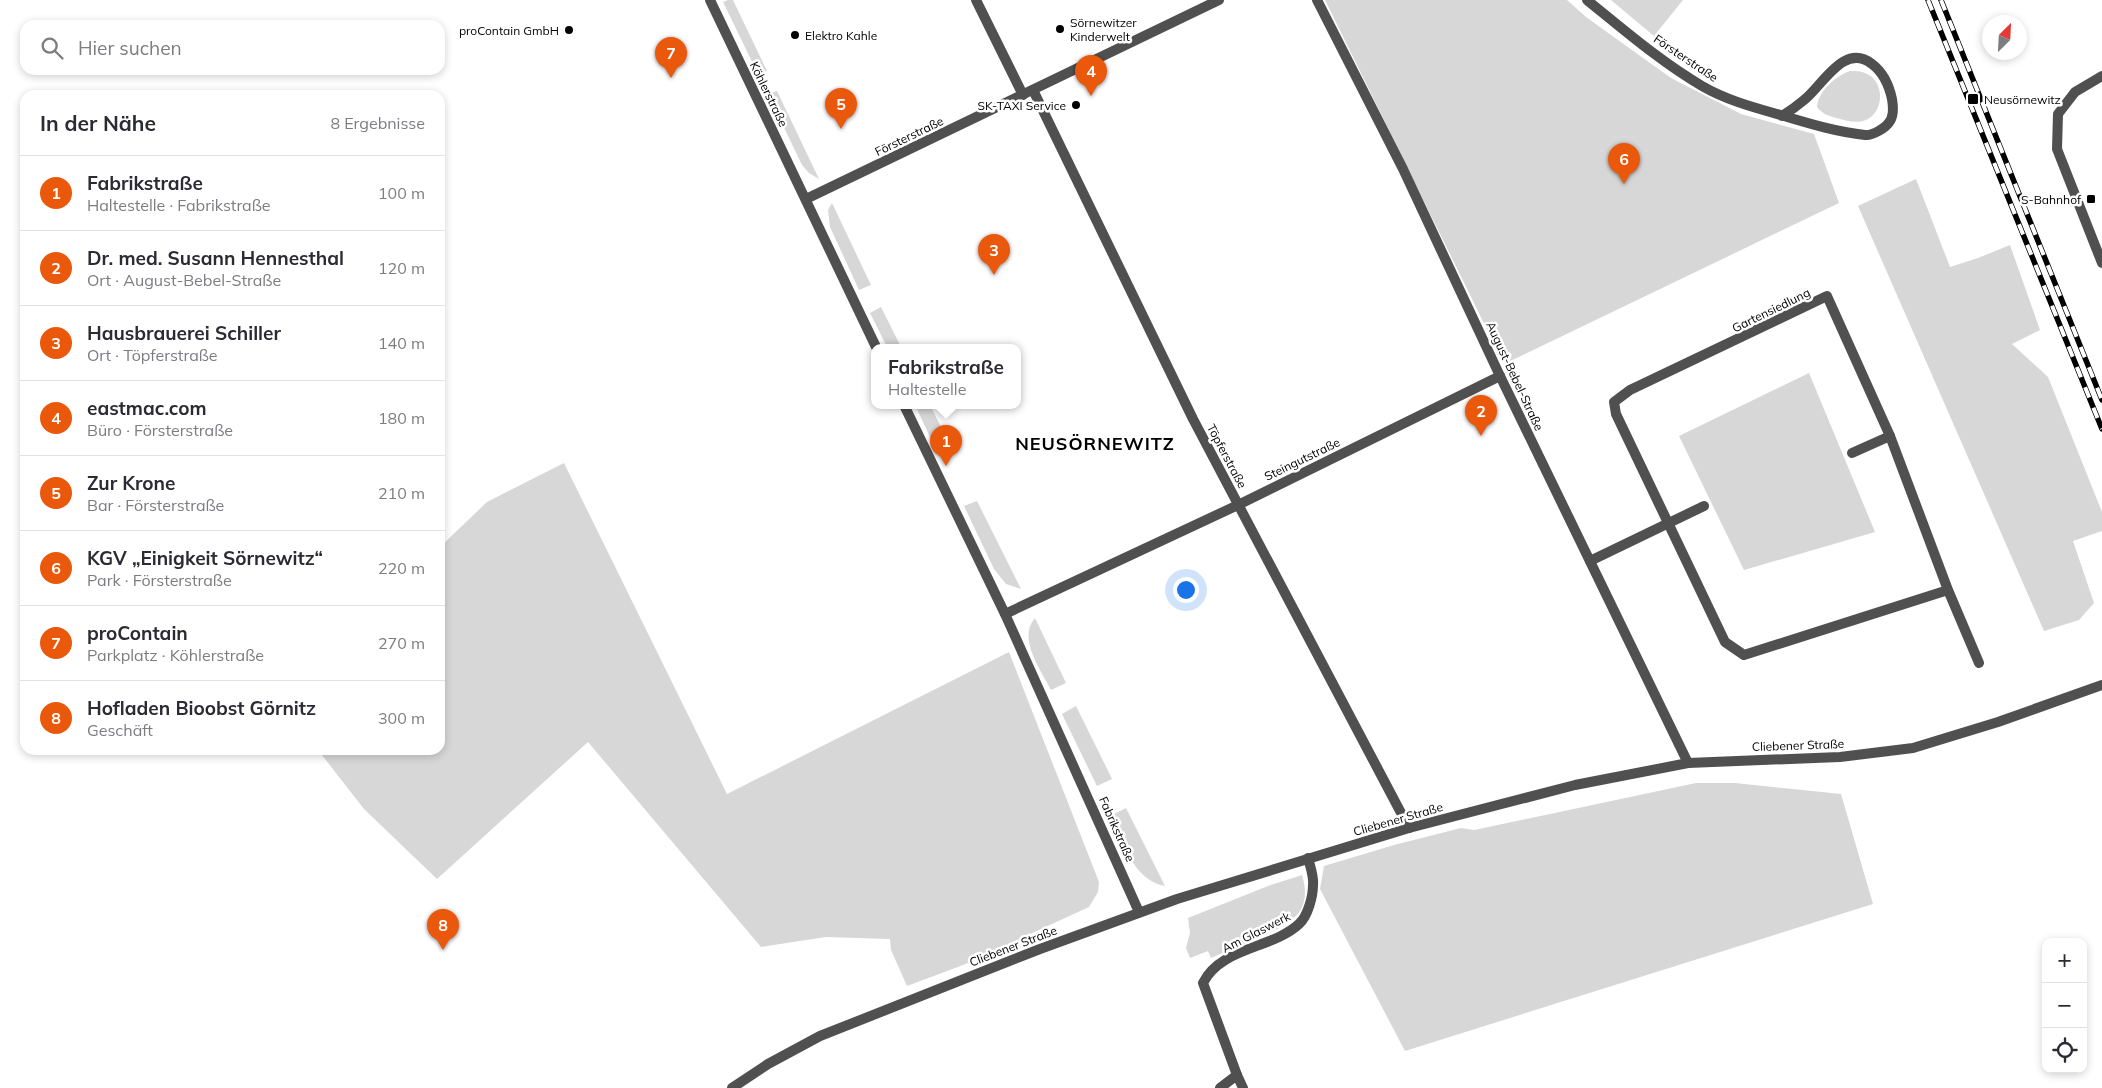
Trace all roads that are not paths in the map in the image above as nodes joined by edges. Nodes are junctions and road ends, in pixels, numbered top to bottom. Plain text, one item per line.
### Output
1 (710, 0) edge
2 (976, 0) edge
3 (1219, 0) edge
4 (1317, 0) edge
5 (1587, 0) edge
6 (2102, 76) edge
7 (1033, 90) junction
8 (1023, 95) junction
9 (1782, 116) junction
10 (806, 199) junction
11 (2102, 263) edge
12 (875, 344) edge
13 (1500, 376) junction
14 (906, 409) edge
15 (1890, 436) junction
16 (1852, 453) dead end
17 (1238, 505) junction
18 (1704, 506) dead end
19 (1668, 523) junction
20 (1590, 561) junction
21 (1948, 590) junction
22 (1005, 614) junction
23 (1979, 663) dead end
24 (2102, 685) edge
25 (1688, 763) junction
26 (1409, 828) junction
27 (1308, 858) junction
28 (1139, 912) junction
29 (1237, 1075) junction
30 (732, 1088) edge
31 (1220, 1088) edge
32 (1243, 1088) edge

1 - 10 street, Köhlerstraße
2 - 8 street
3 - 7 street, Försterstraße
4 - 13 street, August-Bebel-Straße
5 - 9 street, Försterstraße
6 - 11 street
7 - 8 street, Försterstraße
7 - 17 street, Töpferstraße
8 - 10 street, Försterstraße
9 - 9 street, Försterstraße
10 - 12 street
13 - 17 street, Steingutstraße
13 - 20 street, August-Bebel-Straße
14 - 22 street, Fabrikstraße
15 - 16 street
15 - 19 street, Gartensiedlung
15 - 21 street, Gartensiedlung
17 - 22 street, Steingutstraße
17 - 26 street, Töpferstraße
18 - 19 street
19 - 20 street
19 - 21 street, Gartensiedlung
20 - 25 street, August-Bebel-Straße
21 - 23 street, Gartensiedlung
22 - 28 street, Fabrikstraße
24 - 25 street, Cliebener Straße
25 - 26 street, Cliebener Straße
26 - 27 street, Cliebener Straße
27 - 28 street, Cliebener Straße
27 - 29 street, Am Glaswerk
28 - 30 street, Cliebener Straße
29 - 31 street
29 - 32 street, Am Glaswerk

